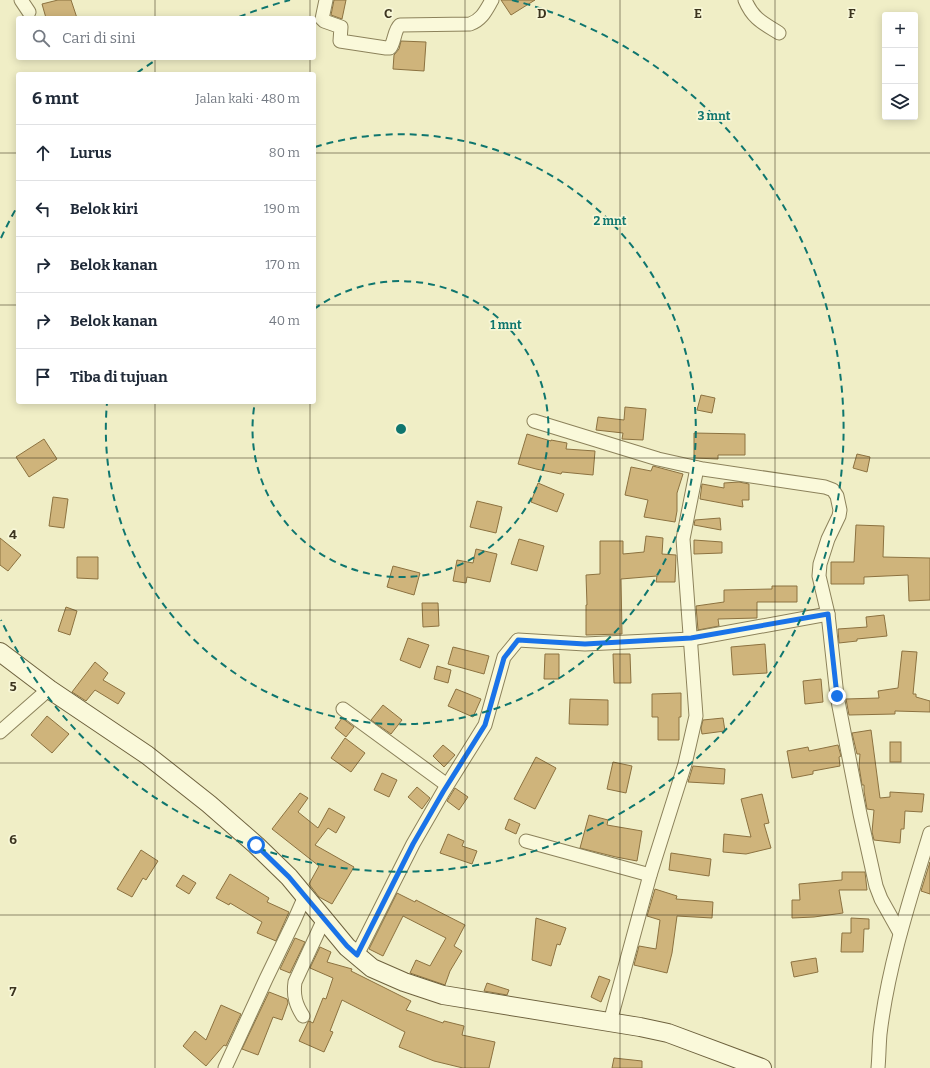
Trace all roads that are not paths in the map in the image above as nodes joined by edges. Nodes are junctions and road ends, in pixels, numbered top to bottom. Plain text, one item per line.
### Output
1 (21, 0) edge
2 (326, 0) edge
3 (492, 0) edge
4 (745, 0) edge
5 (29, 12) dead end
6 (779, 33) dead end
7 (534, 421) dead end
8 (697, 468) junction
9 (828, 614) junction
10 (691, 638) junction
11 (0, 652) edge
12 (49, 689) junction
13 (343, 709) dead end
14 (0, 732) edge
15 (447, 785) junction
16 (930, 833) edge
17 (526, 841) dead end
18 (650, 875) junction
19 (305, 896) junction
20 (324, 919) junction
21 (900, 933) junction
22 (357, 955) junction
23 (303, 1016) dead end
24 (610, 1022) junction
25 (225, 1068) edge
26 (762, 1068) edge
27 (878, 1068) edge

1 - 5 street
2 - 3 street
4 - 6 street
7 - 8 street
8 - 9 street
8 - 10 street
9 - 10 street
9 - 21 street
10 - 15 street
10 - 18 street
11 - 12 street
12 - 14 street
12 - 19 street
13 - 15 street
15 - 22 street
16 - 21 street
17 - 18 street
18 - 24 street
19 - 20 street
19 - 25 street
20 - 22 street
20 - 23 street
21 - 27 street
22 - 24 street
24 - 26 street

